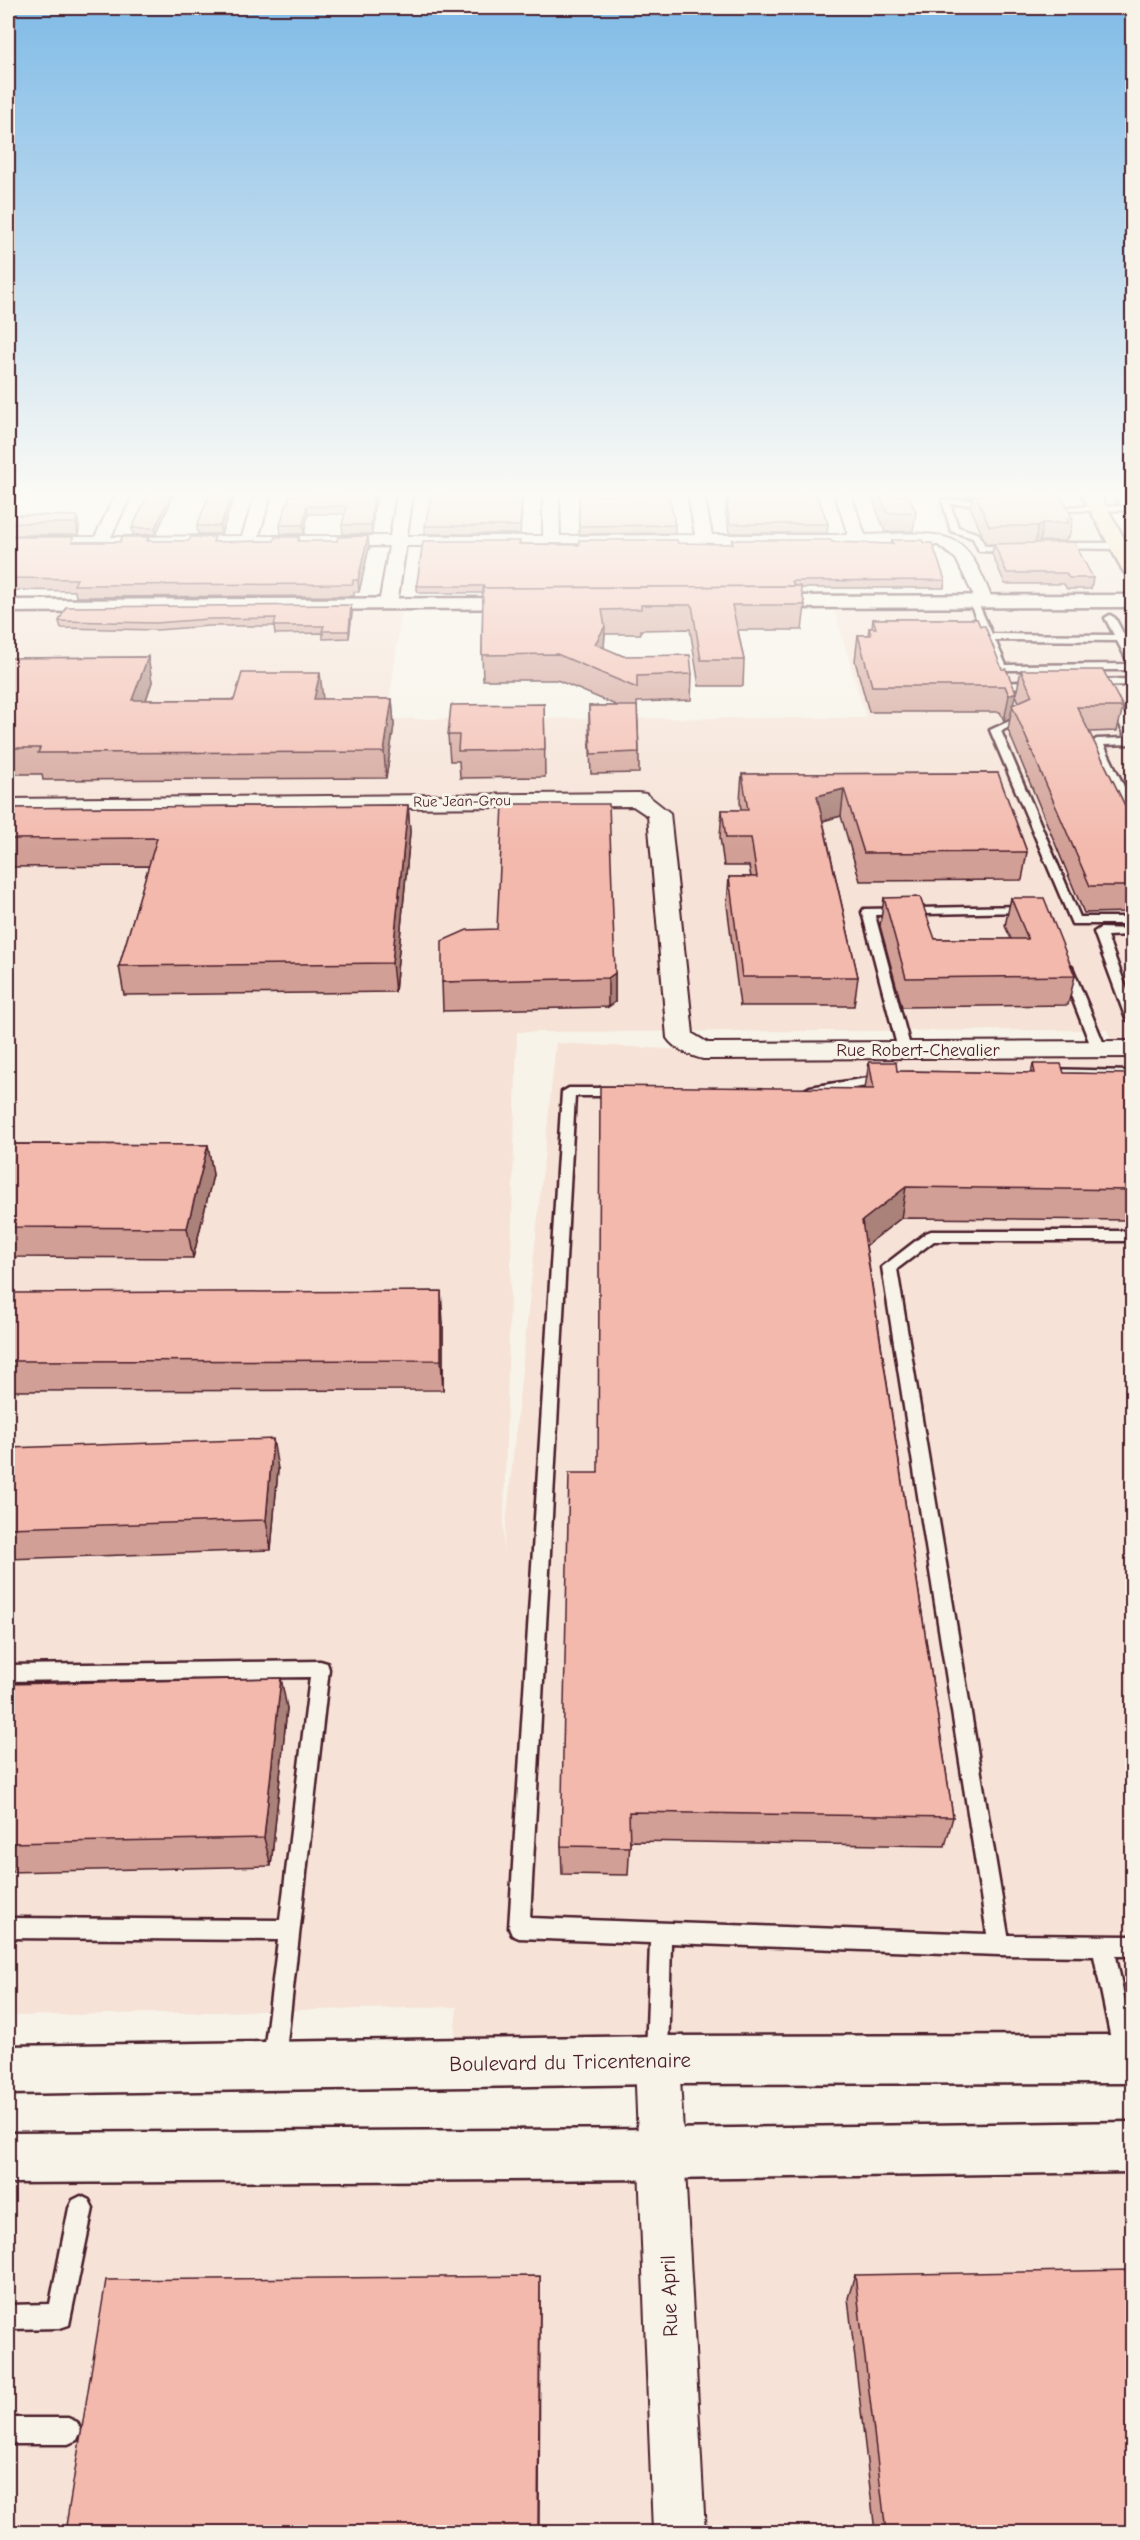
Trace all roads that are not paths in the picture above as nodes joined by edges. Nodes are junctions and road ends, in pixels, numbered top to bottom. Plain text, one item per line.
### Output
1 (982, 614) edge
2 (1110, 618) dead end
3 (965, 638) edge
4 (989, 638) junction
5 (1121, 638) junction
6 (1132, 638) edge
7 (1132, 660) edge
8 (1132, 667) edge
9 (1132, 682) edge
10 (1082, 683) edge
11 (1104, 683) junction
12 (1049, 684) edge
13 (1131, 741) edge
14 (1128, 795) edge
15 (8, 805) edge
16 (1132, 813) edge
17 (1044, 910) edge
18 (1132, 921) edge
19 (1132, 932) edge
20 (1102, 940) junction
21 (1132, 940) edge
22 (1061, 952) edge
23 (1127, 990) edge
24 (1132, 1019) edge
25 (1099, 1049) junction
26 (1132, 1049) edge
27 (904, 1050) junction
28 (703, 1051) joint
29 (1029, 1073) edge
30 (1132, 1075) edge
31 (900, 1076) edge
32 (638, 1092) edge
33 (799, 1093) edge
34 (1132, 1236) edge
35 (8, 1673) edge
36 (8, 1928) edge
37 (290, 1930) junction
38 (661, 1933) junction
39 (999, 1945) junction
40 (1103, 1946) junction
41 (1132, 1946) edge
42 (1129, 2059) edge
43 (657, 2060) junction
44 (274, 2066) junction
45 (8, 2070) edge
46 (1132, 2147) edge
47 (662, 2154) junction
48 (8, 2157) edge
49 (81, 2208) dead end
50 (8, 2317) edge
51 (8, 2431) edge
52 (68, 2431) dead end
53 (679, 2532) edge

1 - 4 lane
2 - 5 lane
3 - 4 lane
4 - 5 lane
4 - 8 lane
5 - 6 lane
5 - 7 lane
9 - 11 lane
10 - 11 lane
11 - 13 lane
12 - 18 lane
13 - 14 lane
14 - 16 lane
15 - 28 street, Rue Jean-Grou
17 - 27 lane
19 - 20 lane
20 - 21 lane
20 - 23 lane
22 - 25 lane
23 - 24 lane
25 - 26 street, Rue Robert-Chevalier
25 - 27 street, Rue Robert-Chevalier
27 - 28 street, Rue Robert-Chevalier
29 - 30 lane
31 - 33 lane
32 - 38 lane
34 - 39 lane
35 - 37 lane
36 - 37 lane
37 - 44 lane
38 - 39 lane
38 - 43 lane
39 - 40 lane
40 - 41 lane
40 - 42 lane
42 - 43 street, Boulevard du Tricentenaire
43 - 44 street, Boulevard du Tricentenaire
43 - 47 street, Rue April
44 - 45 street, Boulevard du Tricentenaire
46 - 47 street
47 - 48 street
47 - 53 street, Rue April
49 - 50 lane
51 - 52 lane

